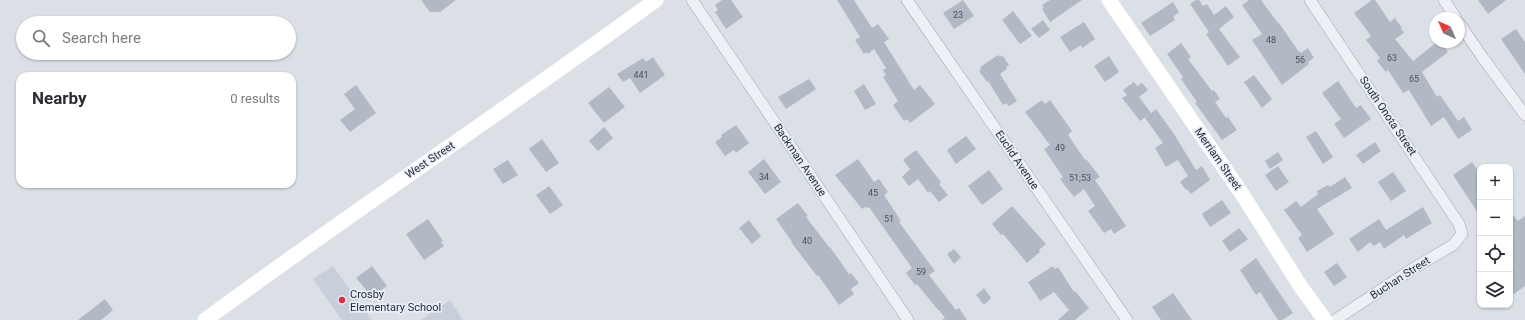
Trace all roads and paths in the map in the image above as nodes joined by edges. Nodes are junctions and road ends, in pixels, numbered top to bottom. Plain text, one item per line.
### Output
1 (656, 0) edge
2 (692, 0) edge
3 (907, 0) edge
4 (1109, 0) edge
5 (1310, 0) edge
6 (1444, 0) edge
7 (1452, 12) edge
8 (1465, 31) edge
9 (1525, 115) edge
10 (1462, 234) joint
11 (205, 320) edge
12 (908, 320) edge
13 (1127, 320) edge
14 (1325, 320) edge
15 (1335, 320) edge

1 - 11 street, West Street
2 - 12 street, Backman Avenue
3 - 13 street, Euclid Avenue
4 - 14 street, Merriam Street
5 - 10 street, South Onota Street
6 - 7 street
8 - 9 street
10 - 15 street, Buchan Street

